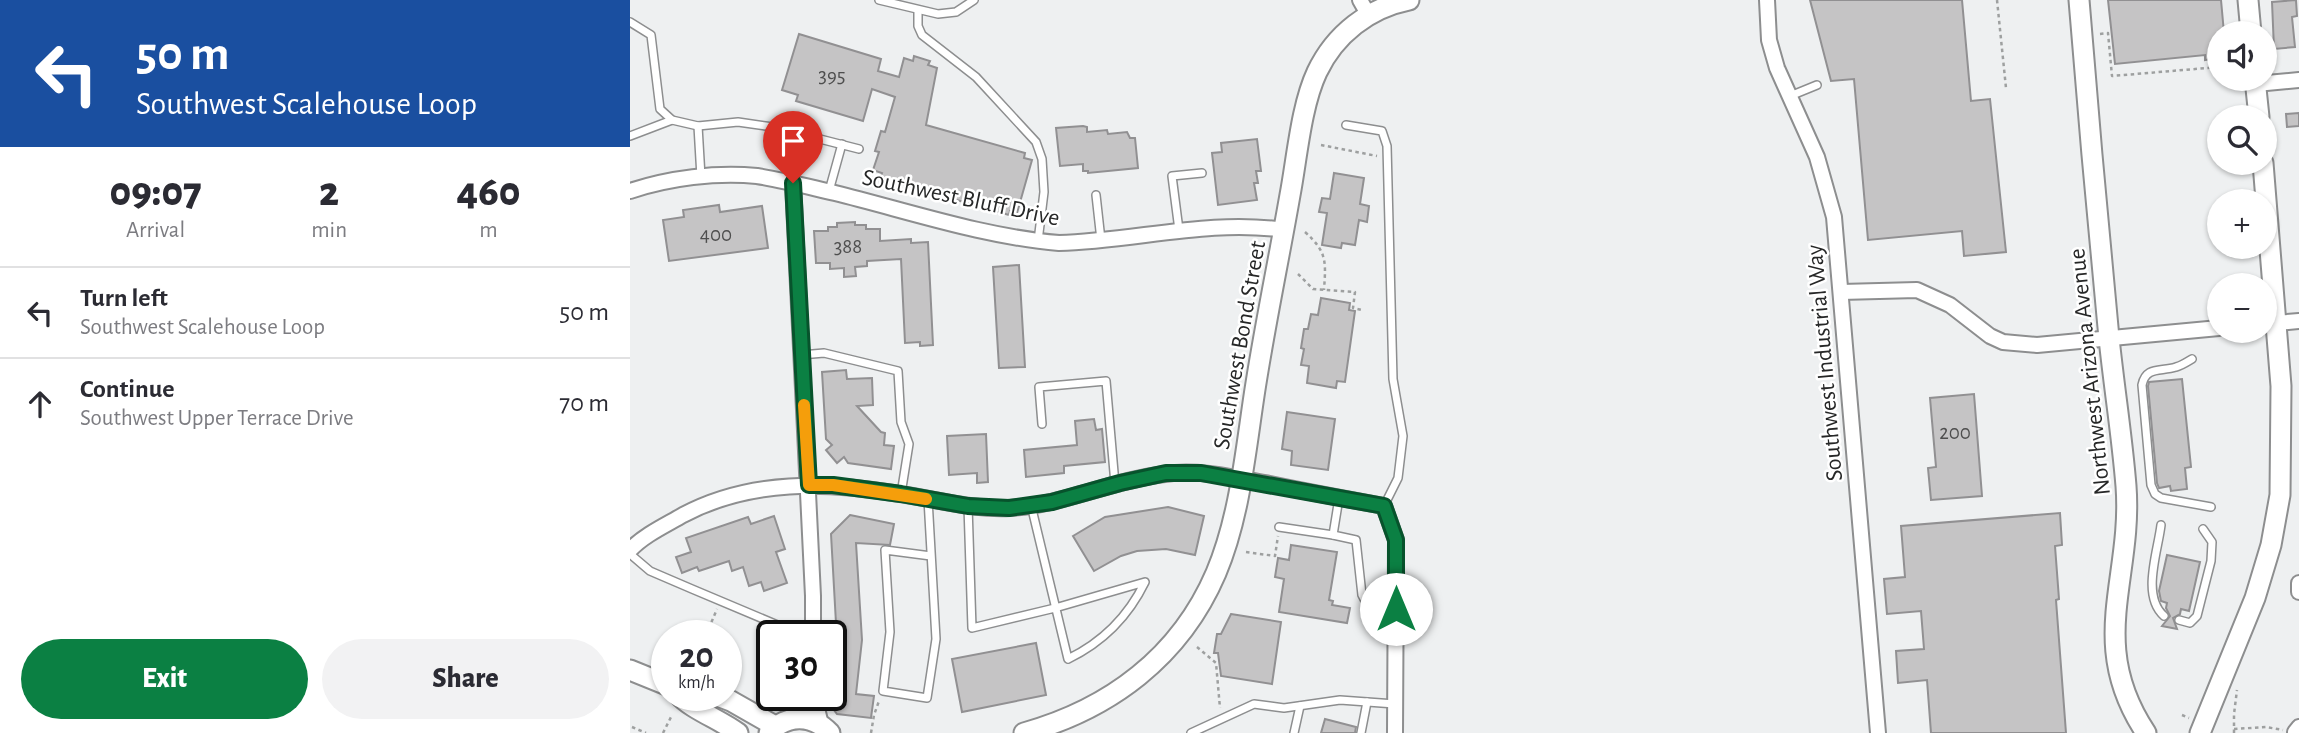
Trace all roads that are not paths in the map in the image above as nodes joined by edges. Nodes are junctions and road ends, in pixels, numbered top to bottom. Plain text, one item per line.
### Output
1 (879, 0) edge
2 (974, 0) edge
3 (1409, 0) edge
4 (1767, 0) edge
5 (2079, 0) edge
6 (2248, 0) edge
7 (1364, 7) edge
8 (918, 10) junction
9 (2250, 21) edge
10 (630, 22) edge
11 (2299, 80) edge
12 (2277, 81) edge
13 (1817, 85) dead end
14 (1790, 96) junction
15 (672, 120) junction
16 (1346, 125) dead end
17 (698, 126) junction
18 (630, 136) edge
19 (842, 144) junction
20 (859, 149) dead end
21 (1202, 173) dead end
22 (2264, 175) edge
23 (701, 177) junction
24 (793, 183) junction
25 (630, 191) edge
26 (829, 192) junction
27 (1096, 195) dead end
28 (1284, 230) junction
29 (1179, 231) junction
30 (1101, 240) junction
31 (1038, 241) junction
32 (2268, 273) edge
33 (1841, 292) junction
34 (2299, 321) edge
35 (2277, 323) edge
36 (2207, 329) edge
37 (2109, 338) junction
38 (2272, 343) edge
39 (802, 355) junction
40 (2192, 359) dead end
41 (1042, 424) dead end
42 (1241, 479) junction
43 (1115, 484) junction
44 (809, 485) junction
45 (901, 494) junction
46 (1339, 497) junction
47 (928, 499) junction
48 (1031, 505) junction
49 (968, 506) junction
50 (1384, 506) junction
51 (2211, 507) dead end
52 (2161, 526) dead end
53 (1279, 527) road end
54 (2203, 529) dead end
55 (1333, 535) junction
56 (630, 552) edge
57 (931, 556) junction
58 (2299, 583) edge
59 (2299, 592) edge
60 (1055, 608) junction
61 (1396, 609) junction
62 (2164, 616) dead end
63 (765, 620) edge
64 (813, 620) edge
65 (2179, 620) dead end
66 (630, 670) edge
67 (651, 679) edge
68 (1367, 702) junction
69 (1395, 704) junction
70 (1300, 706) junction
71 (742, 707) edge
72 (704, 711) edge
73 (795, 711) edge
74 (819, 711) edge
75 (778, 726) edge
76 (825, 729) edge
77 (738, 733) edge
78 (1024, 733) edge
79 (1191, 733) edge
80 (1294, 733) edge
81 (1361, 733) edge
82 (1395, 733) edge
83 (1878, 733) edge
84 (2146, 733) edge
85 (2200, 733) edge

1 - 8 lane
2 - 8 lane
3 - 7 main road, Southwest Bond Street
4 - 14 street, Southwest Industrial Way
5 - 37 main road, Northwest Arizona Avenue
6 - 9 main road
7 - 28 main road, Southwest Bond Street
8 - 31 lane
10 - 15 lane
11 - 12 street
13 - 14 lane
14 - 33 street, Southwest Industrial Way
15 - 17 lane
15 - 18 lane
16 - 50 lane
17 - 19 lane
17 - 23 lane
19 - 20 lane
19 - 26 lane
21 - 29 lane
22 - 32 main road
23 - 24 street, Southwest Bluff Drive
23 - 25 street, Southwest Bluff Drive
24 - 26 street, Southwest Bluff Drive
24 - 39 street
26 - 31 street, Southwest Bluff Drive
27 - 30 lane
28 - 29 street, Southwest Bluff Drive
28 - 42 main road, Southwest Bond Street
29 - 30 street, Southwest Bluff Drive
30 - 31 street, Southwest Bluff Drive
33 - 37 street
33 - 83 street, Southwest Industrial Way
34 - 35 street
36 - 37 street
37 - 84 main road, Northwest Arizona Avenue
38 - 85 main road
39 - 44 street
39 - 45 lane
40 - 51 lane
41 - 43 lane
42 - 43 street
42 - 46 street
42 - 78 main road, Southwest Bond Street
43 - 48 street
44 - 45 street
44 - 56 street
44 - 64 street
45 - 47 street
46 - 50 street
46 - 55 lane
47 - 49 street
47 - 57 lane
48 - 49 street
48 - 60 lane
49 - 60 lane
50 - 61 street
52 - 62 lane
53 - 55 lane
54 - 65 lane
55 - 61 lane
56 - 63 lane
57 - 57 lane
58 - 59 street
60 - 60 lane
61 - 69 street
66 - 67 main road
68 - 69 lane
68 - 70 lane
68 - 81 lane
69 - 82 street
70 - 79 lane
70 - 80 lane
71 - 75 main road
72 - 77 main road
73 - 75 street
74 - 76 street
75 - 76 main road

